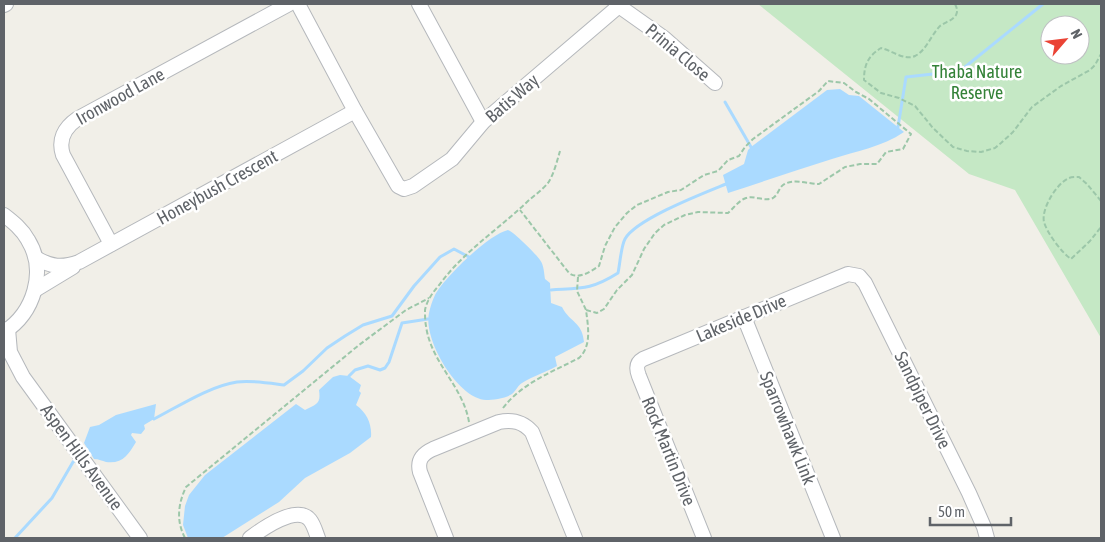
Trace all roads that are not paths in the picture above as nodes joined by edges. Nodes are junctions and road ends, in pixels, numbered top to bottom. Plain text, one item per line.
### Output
1 (289, 4) edge
2 (298, 4) edge
3 (419, 4) edge
4 (618, 5) edge
5 (715, 83) dead end
6 (355, 111) junction
7 (483, 122) junction
8 (4, 215) edge
9 (111, 244) junction
10 (36, 258) junction
11 (79, 262) junction
12 (846, 274) joint
13 (35, 290) junction
14 (744, 317) junction
15 (6, 331) edge
16 (4, 354) edge
17 (638, 363) joint
18 (23, 377) junction
19 (140, 538) edge
20 (250, 538) edge
21 (318, 538) edge
22 (446, 538) edge
23 (575, 538) edge
24 (704, 538) edge
25 (833, 538) edge
26 (987, 538) edge

1 - 9 street, Ironwood Lane
2 - 6 street
3 - 7 street
4 - 5 street, Prinia Close
4 - 7 street, Batis Way
6 - 7 street, Batis Way
6 - 9 street, Honeybush Crescent
8 - 10 street
9 - 11 street, Honeybush Crescent
10 - 11 street, Honeybush Crescent
10 - 13 street
11 - 13 street, Honeybush Crescent
12 - 14 street, Lakeside Drive
12 - 26 street, Sandpiper Drive
13 - 15 street
14 - 17 street, Lakeside Drive
14 - 25 street, Sparrowhawk Link
15 - 18 street, Aspen Hills Avenue
16 - 18 street, Aspen Hills Avenue
17 - 24 street, Rock Martin Drive
18 - 19 street, Aspen Hills Avenue
20 - 21 street
22 - 23 street

